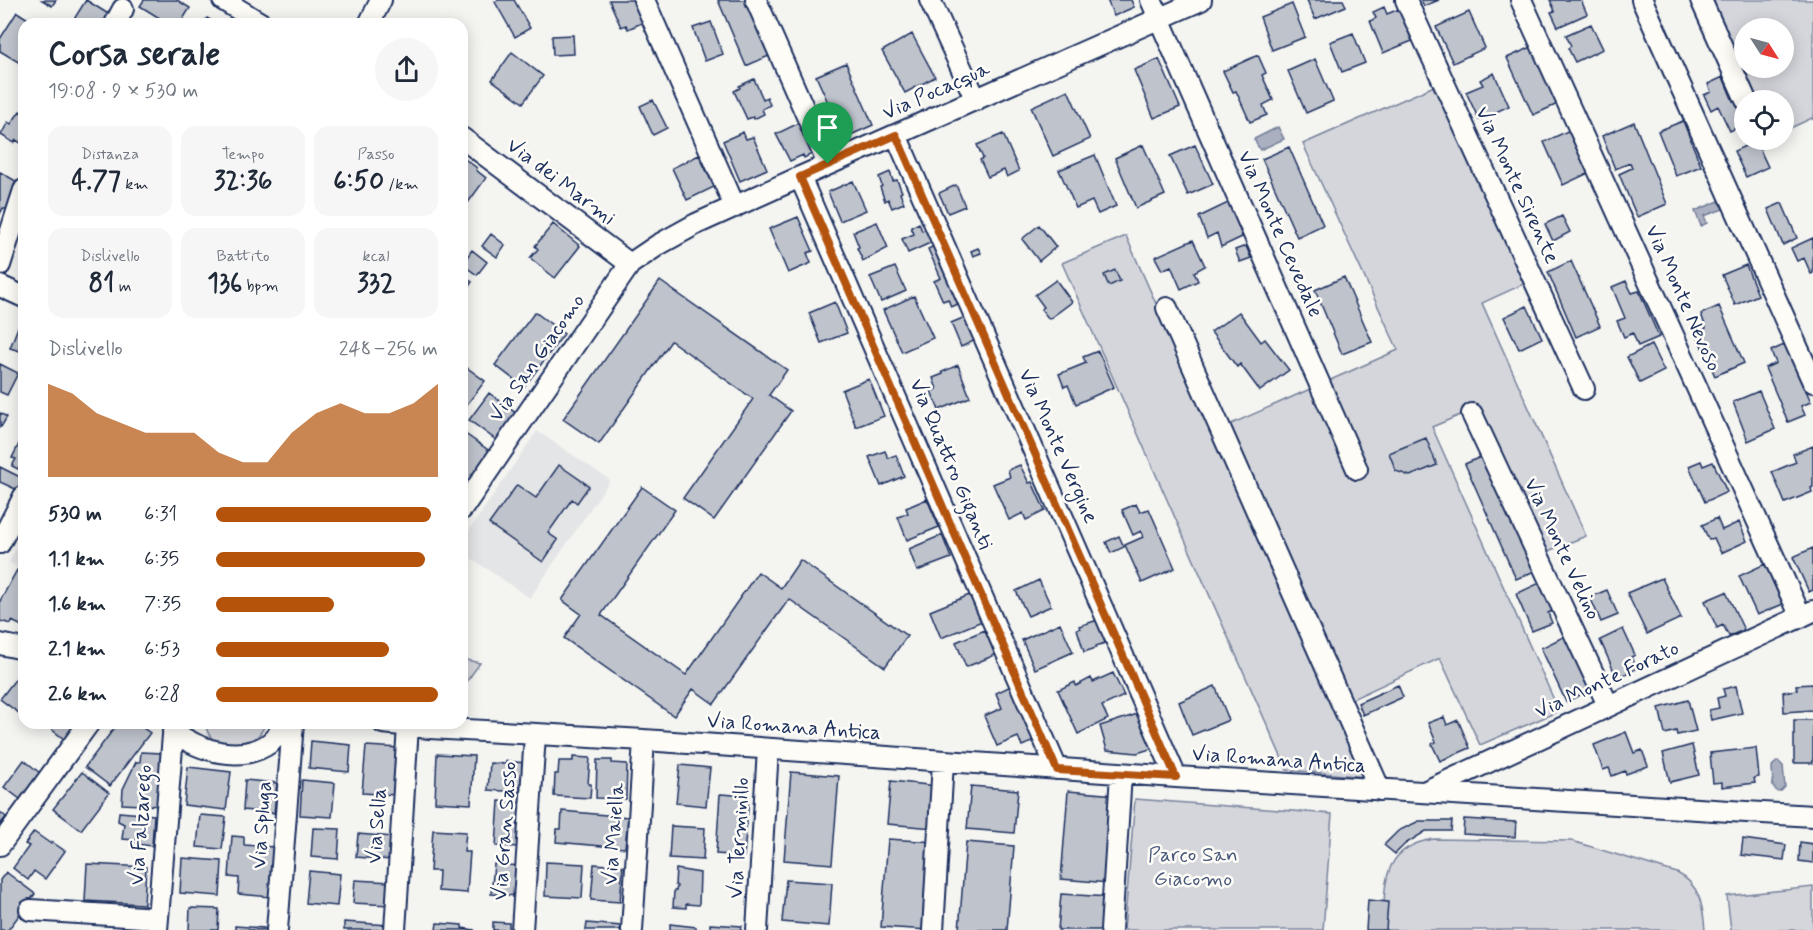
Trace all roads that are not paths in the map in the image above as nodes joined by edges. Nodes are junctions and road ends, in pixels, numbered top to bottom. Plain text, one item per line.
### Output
1 (224, 0) edge
2 (381, 0) edge
3 (644, 0) edge
4 (756, 0) edge
5 (930, 0) edge
6 (1151, 0) edge
7 (1201, 0) edge
8 (1406, 0) edge
9 (1521, 0) edge
10 (1642, 0) edge
11 (1701, 0) edge
12 (252, 18) edge
13 (372, 18) edge
14 (1160, 18) junction
15 (1742, 90) edge
16 (976, 99) junction
17 (896, 135) junction
18 (468, 142) edge
19 (828, 164) junction
20 (800, 177) junction
21 (735, 207) junction
22 (18, 209) edge
23 (630, 264) junction
24 (0, 265) edge
25 (0, 286) edge
26 (18, 294) edge
27 (1167, 308) dead end
28 (1813, 382) edge
29 (1584, 389) dead end
30 (1472, 414) dead end
31 (1357, 469) dead end
32 (468, 500) edge
33 (18, 508) edge
34 (0, 543) edge
35 (1807, 614) edge
36 (1608, 705) junction
37 (85, 729) edge
38 (173, 729) edge
39 (175, 729) edge
40 (281, 729) edge
41 (293, 729) edge
42 (395, 729) edge
43 (459, 729) edge
44 (535, 735) junction
45 (644, 740) junction
46 (768, 748) junction
47 (943, 762) junction
48 (1057, 770) junction
49 (1121, 774) junction
50 (1176, 777) junction
51 (1380, 790) junction
52 (1421, 793) junction
53 (1813, 816) edge
54 (0, 845) edge
55 (30, 910) dead end
56 (158, 924) edge
57 (278, 930) edge
58 (395, 930) edge
59 (522, 930) edge
60 (632, 930) edge
61 (757, 930) edge
62 (933, 930) edge
63 (1111, 930) edge

1 - 12 street
2 - 13 street
3 - 21 street
4 - 19 street
5 - 16 street
6 - 14 street, Via Monte Cevedale
7 - 14 street, Via Pocacqua
8 - 29 street, Via Monte Sirente
9 - 35 street, Via Monte Nevoso
10 - 28 street
11 - 15 street
14 - 16 street, Via Pocacqua
14 - 31 street, Via Monte Cevedale
16 - 17 street, Via Pocacqua
17 - 19 street, Via Pocacqua
17 - 50 street, Via Monte Vergine
18 - 23 street, Via dei Marmi
19 - 20 street, Via Pocacqua
20 - 21 street, Via Pocacqua
20 - 48 street, Via Quattro Giganti
21 - 23 street, Via Pocacqua
22 - 24 street
23 - 32 street, Via San Giacomo
25 - 26 street
27 - 51 street
30 - 36 street, Via Monte Velino
33 - 34 street
35 - 36 street, Via Monte Forato
36 - 52 street, Via Monte Forato
37 - 54 street
38 - 56 street, Via Falzarego
39 - 40 street, Via Spluga
41 - 57 street, Via Spluga
42 - 58 street, Via Sella
43 - 44 street, Via Romana Antica
44 - 45 street, Via Romana Antica
44 - 59 street, Via Gran Sasso
45 - 46 street, Via Romana Antica
45 - 60 street, Via Maiella
46 - 47 street, Via Romana Antica
46 - 61 street, Via Terminillo
47 - 48 street, Via Romana Antica
47 - 62 street
48 - 49 street, Via Romana Antica
49 - 50 street, Via Romana Antica
49 - 63 street
50 - 51 street, Via Romana Antica
51 - 52 street, Via Romana Antica
52 - 53 street, Via Romana Antica
55 - 56 street

